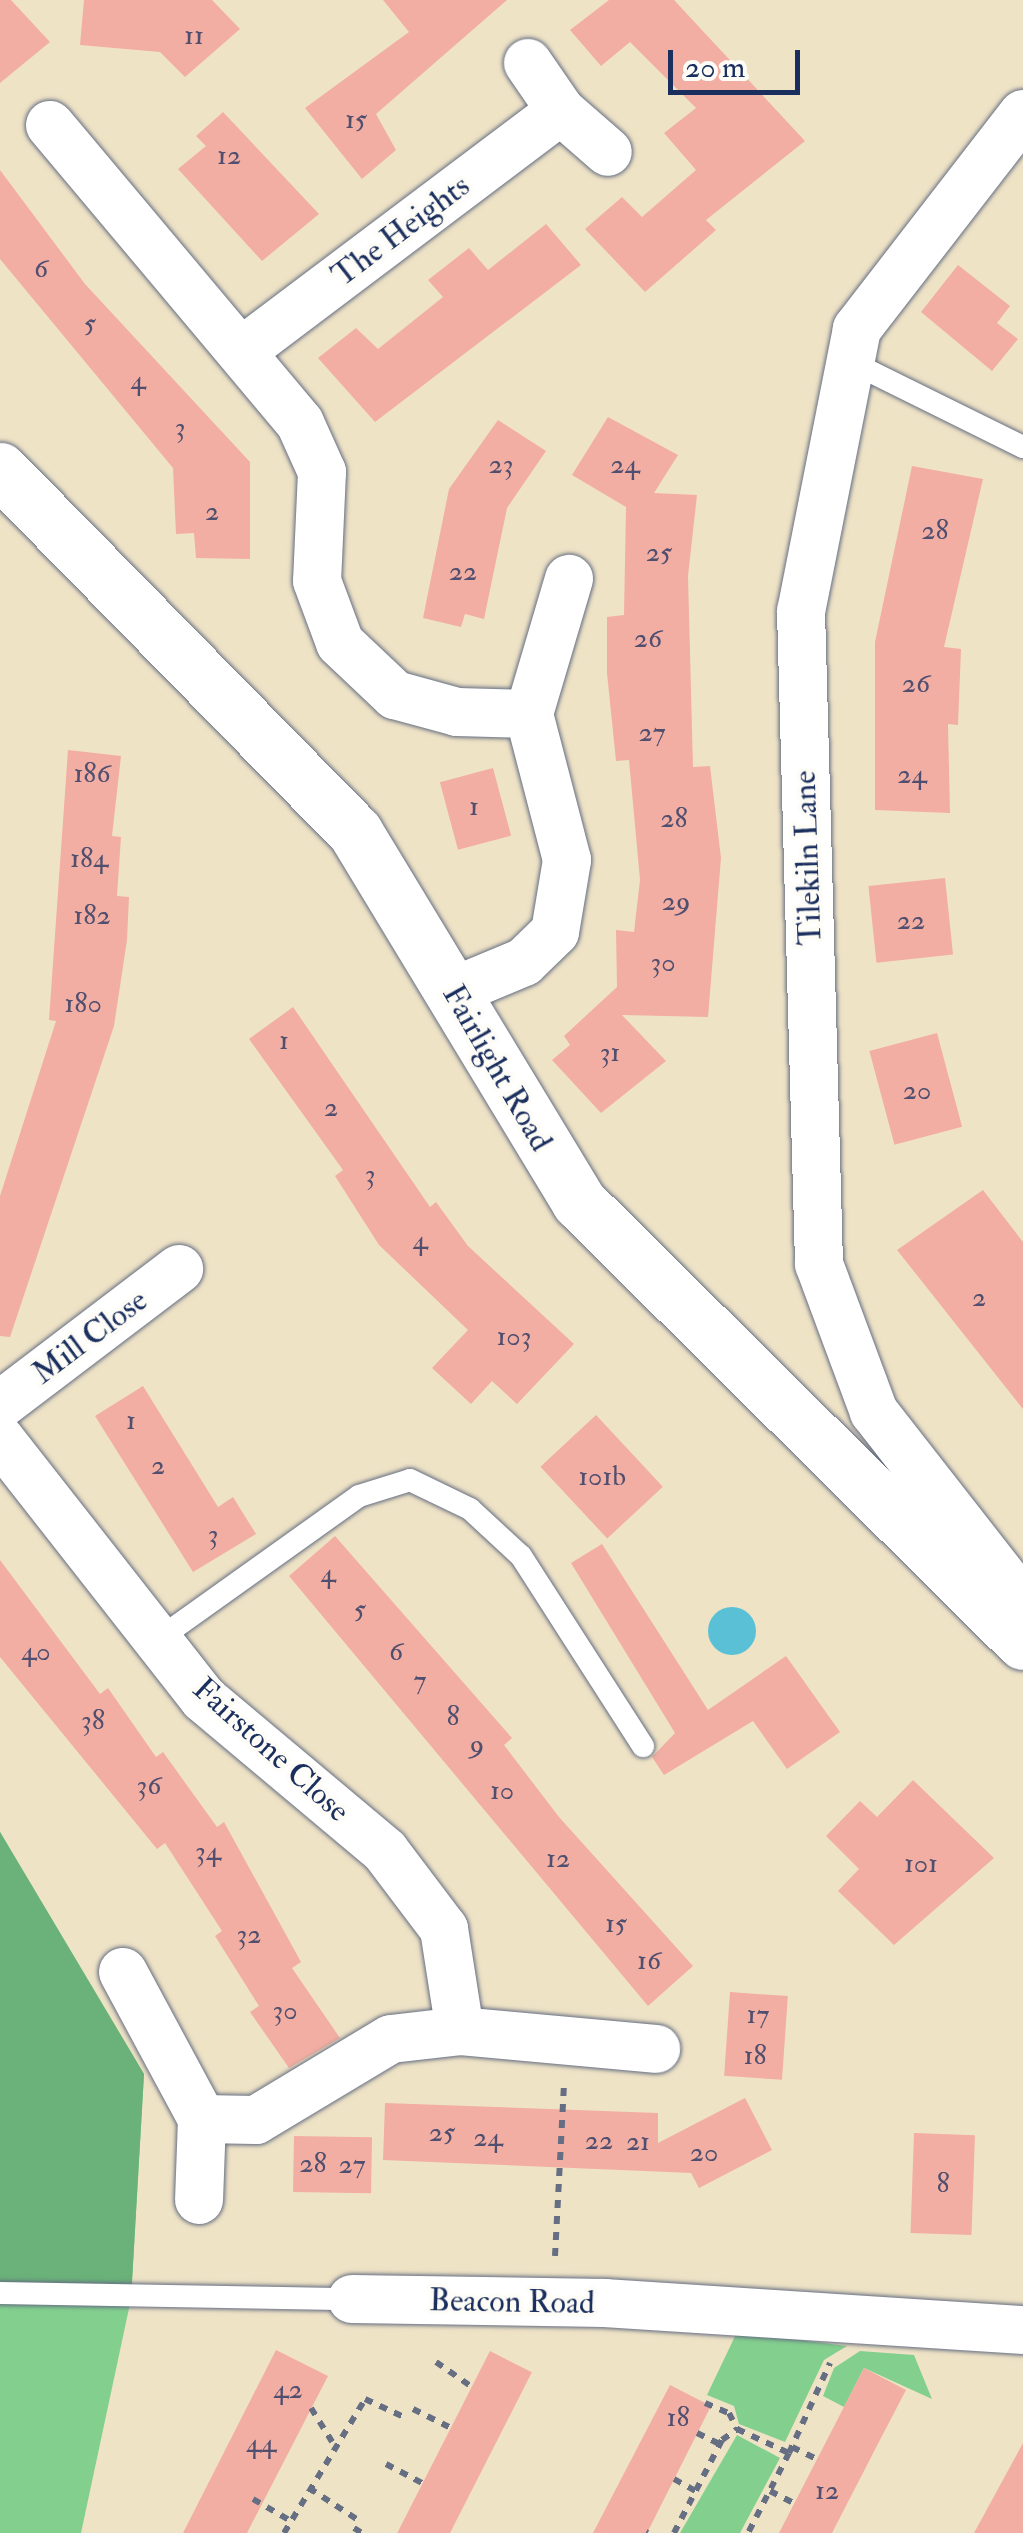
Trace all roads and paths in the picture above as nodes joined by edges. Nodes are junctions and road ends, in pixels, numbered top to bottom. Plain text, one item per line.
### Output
1 (528, 63) dead end
2 (560, 111) junction
3 (1023, 114) edge
4 (50, 125) dead end
5 (608, 152) dead end
6 (242, 351) junction
7 (850, 362) junction
8 (1023, 448) edge
9 (0, 470) edge
10 (569, 579) dead end
11 (529, 714) junction
12 (452, 992) junction
13 (179, 1269) dead end
14 (0, 1405) edge
15 (0, 1439) edge
16 (1023, 1603) edge
17 (160, 1638) junction
18 (1023, 1642) edge
19 (643, 1746) dead end
20 (123, 1972) dead end
21 (460, 2031) junction
22 (566, 2042) junction
23 (656, 2049) dead end
24 (202, 2118) junction
25 (200, 2200) dead end
26 (0, 2294) edge
27 (352, 2299) joint
28 (552, 2302) junction
29 (893, 2323) junction
30 (1023, 2330) edge
31 (436, 2362) dead end
32 (472, 2387) dead end
33 (705, 2403) dead end
34 (311, 2408) dead end
35 (414, 2409) dead end
36 (408, 2418) dead end
37 (450, 2428) dead end
38 (737, 2430) junction
39 (697, 2433) dead end
40 (332, 2442) junction
41 (720, 2444) junction
42 (791, 2450) junction
43 (817, 2458) dead end
44 (386, 2464) dead end
45 (674, 2478) dead end
46 (422, 2482) dead end
47 (308, 2488) junction
48 (696, 2490) junction
49 (770, 2491) junction
50 (252, 2499) dead end
51 (794, 2503) dead end
52 (291, 2521) junction
53 (358, 2527) edge
54 (284, 2533) edge
55 (674, 2533) edge
56 (748, 2533) edge

1 - 2 street
2 - 5 street
2 - 6 street, The Heights
3 - 7 street, Tilekiln Lane
4 - 6 street
6 - 11 street
7 - 8 lane
7 - 16 street, Tilekiln Lane
9 - 12 street, Fairlight Road
10 - 11 street
11 - 12 street
12 - 18 street, Fairlight Road
13 - 14 street, Mill Close
15 - 17 street, Fairstone Close
17 - 19 lane
17 - 21 street, Fairstone Close
20 - 24 street
21 - 22 street
21 - 24 street
22 - 23 street
22 - 28 path
24 - 25 street
26 - 27 lane, Beacon Road
27 - 28 street, Beacon Road
28 - 29 street, Beacon Road
29 - 30 street, Beacon Road
29 - 42 path
31 - 32 path
33 - 38 path
34 - 40 path
35 - 37 path
36 - 40 path
38 - 41 path
38 - 42 path
39 - 41 path
40 - 47 path
41 - 48 path
42 - 43 path
42 - 49 path
44 - 46 path
45 - 48 path
47 - 52 path
47 - 53 path
48 - 55 path
49 - 51 path
49 - 56 path
50 - 52 path
52 - 54 path

